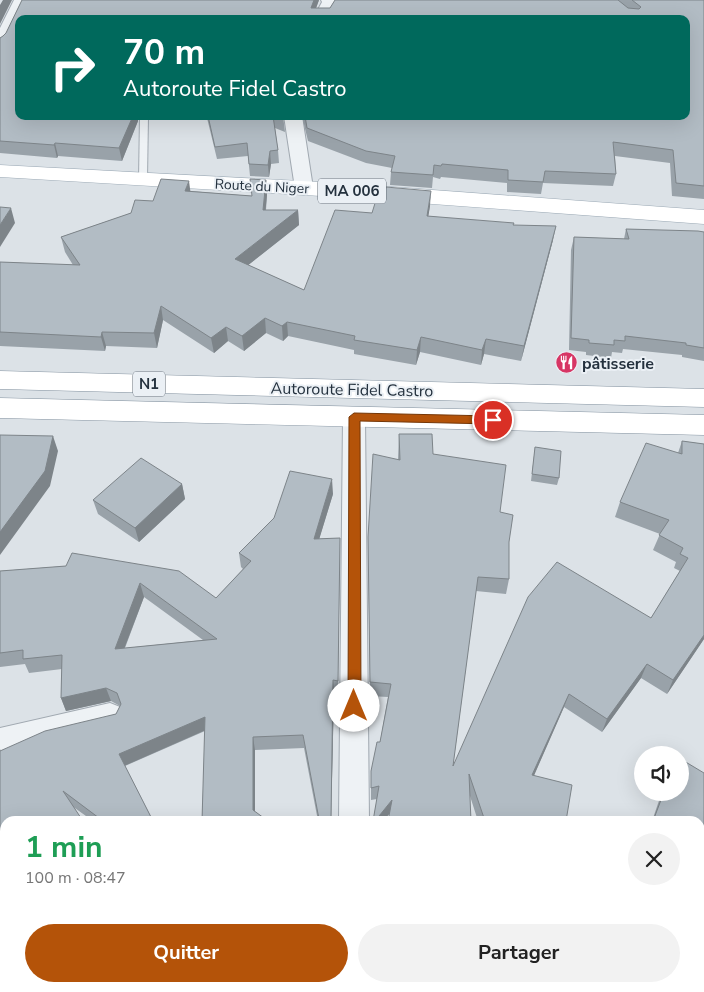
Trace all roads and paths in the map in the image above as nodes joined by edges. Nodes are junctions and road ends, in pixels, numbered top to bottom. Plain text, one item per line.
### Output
1 (22, 0) edge
2 (329, 0) edge
3 (323, 15) edge
4 (0, 44) edge
5 (144, 120) edge
6 (294, 120) edge
7 (0, 172) edge
8 (143, 179) junction
9 (304, 188) junction
10 (704, 217) edge
11 (0, 380) edge
12 (704, 398) edge
13 (0, 408) edge
14 (354, 417) junction
15 (704, 425) edge
16 (110, 716) edge
17 (0, 741) edge
18 (354, 816) edge

1 - 4 street
2 - 3 street
5 - 8 lane
6 - 9 street
7 - 8 main road, Route du Niger / MA 006
8 - 9 main road, Route du Niger / MA 006
9 - 10 main road, Route du Niger / MA 006
11 - 12 main road, Autoroute Fidel Castro / N1
13 - 14 main road, Autoroute Fidel Castro / N1
14 - 15 main road, Autoroute Fidel Castro / N1
14 - 18 street
16 - 17 street

